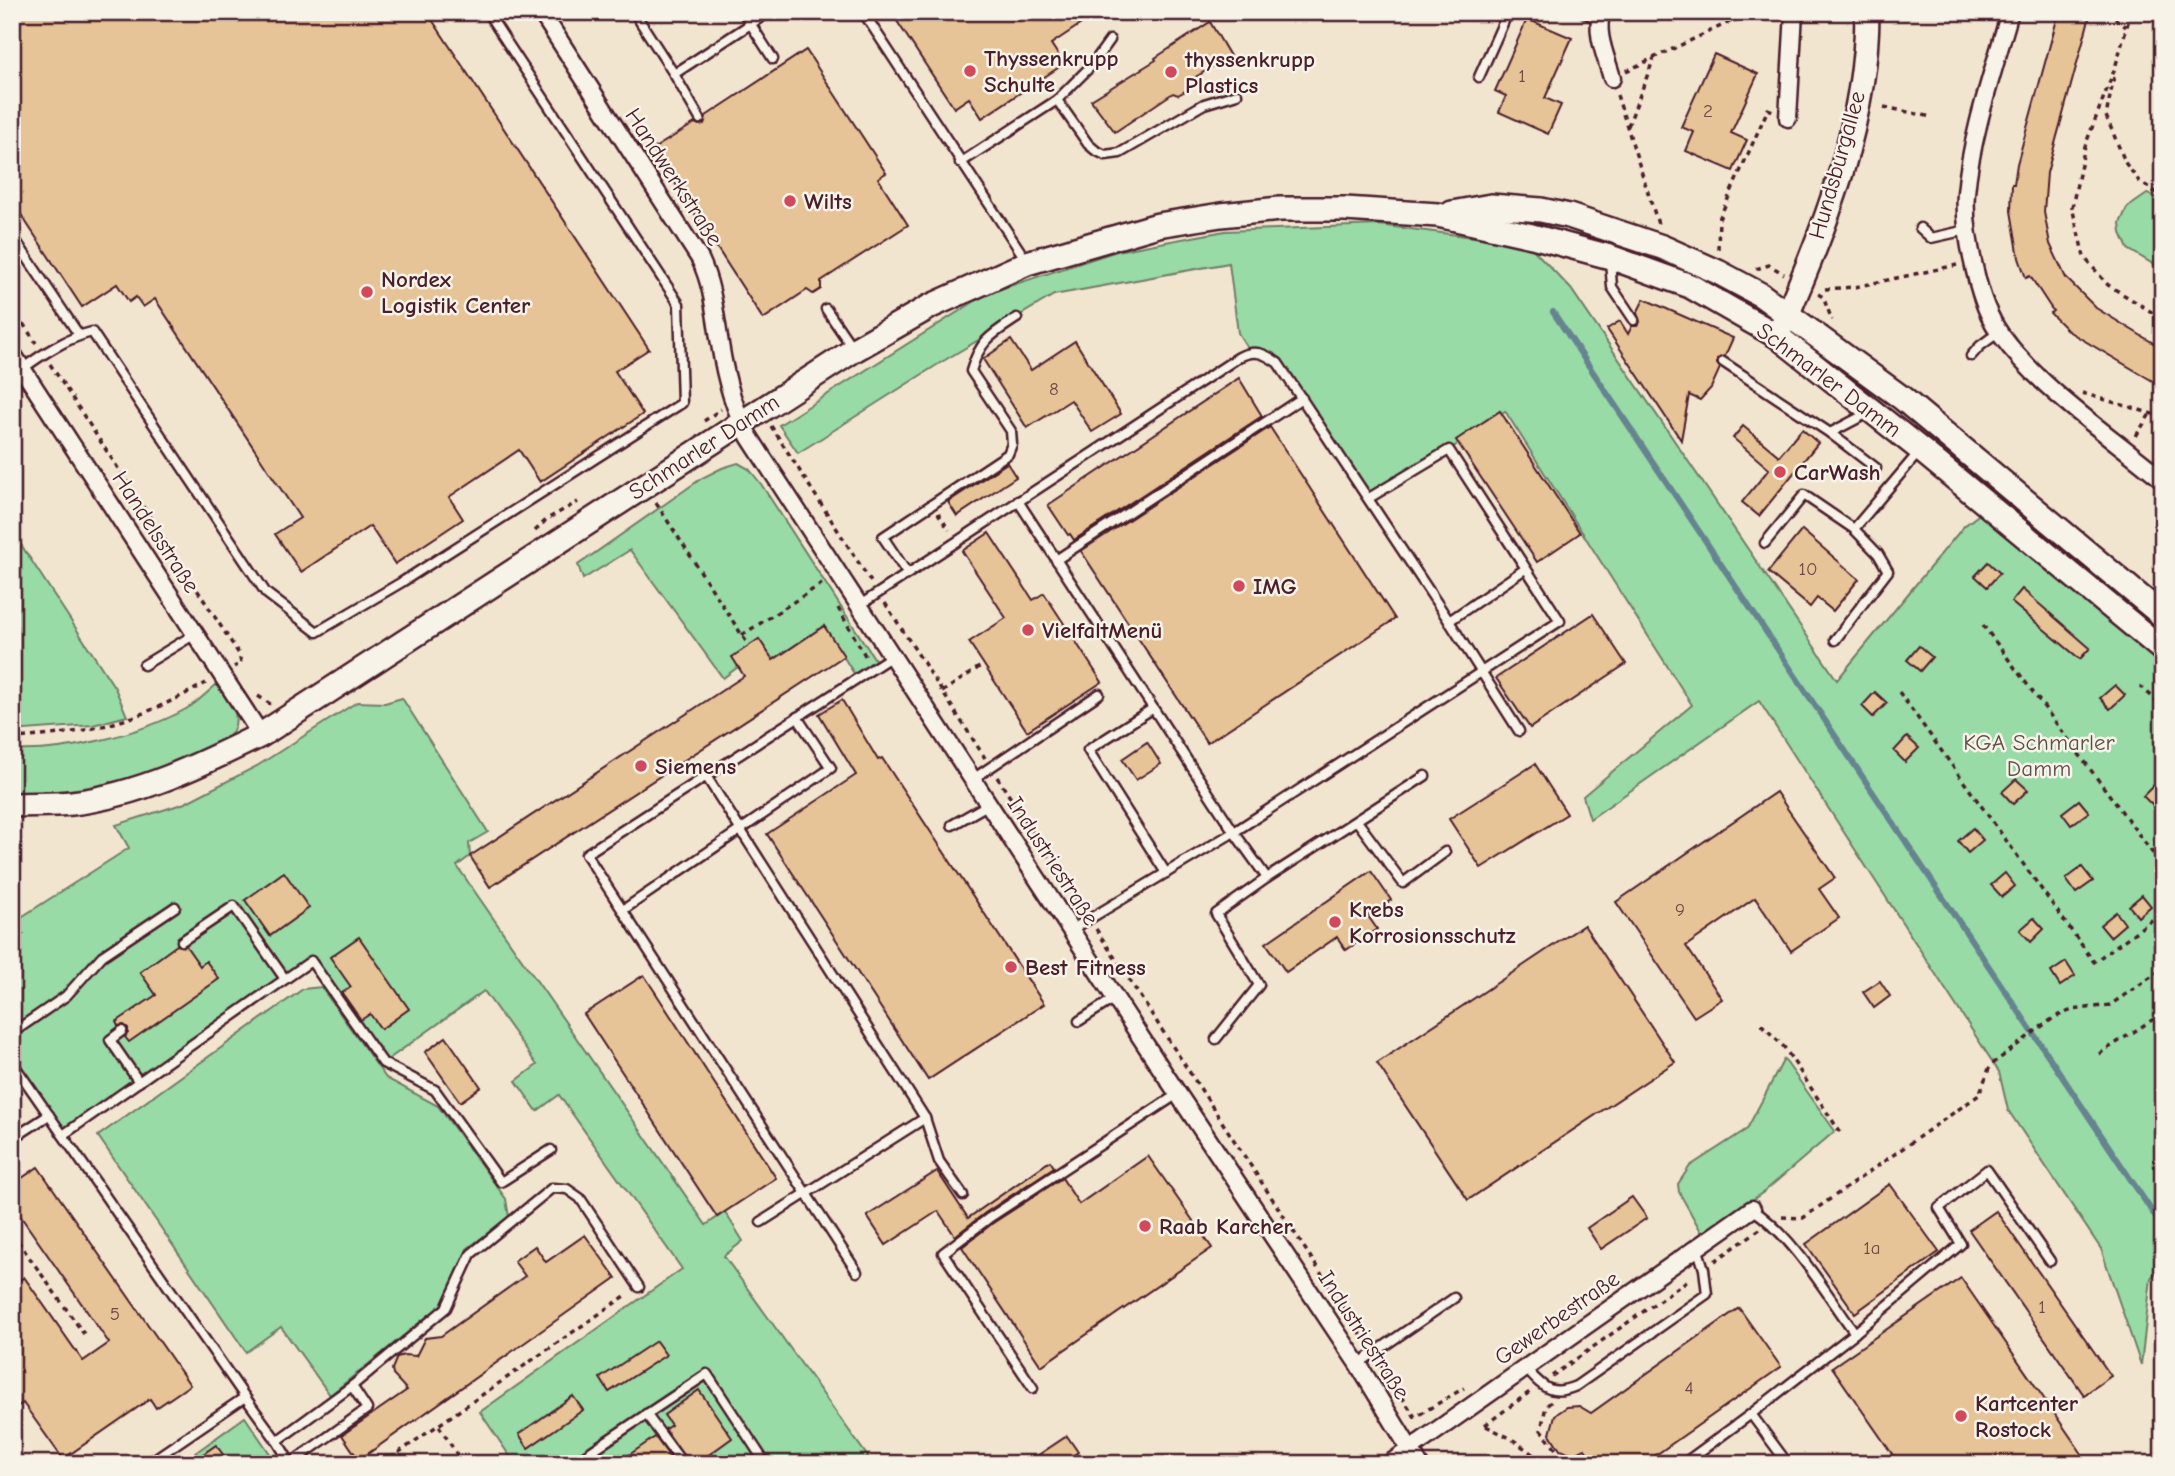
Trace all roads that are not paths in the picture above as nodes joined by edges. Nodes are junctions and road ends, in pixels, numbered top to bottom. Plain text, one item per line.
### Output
1 (486, 12) edge
2 (541, 12) edge
3 (634, 12) edge
4 (743, 12) edge
5 (769, 12) edge
6 (863, 12) edge
7 (1508, 12) edge
8 (1583, 12) edge
9 (1794, 12) edge
10 (1867, 12) edge
11 (2010, 12) edge
12 (1601, 16) edge
13 (751, 24) junction
14 (1110, 40) dead end
15 (773, 59) dead end
16 (674, 74) junction
17 (1479, 77) dead end
18 (1612, 78) road end
19 (1237, 94) dead end
20 (1057, 100) junction
21 (1788, 118) road end
22 (700, 119) dead end
23 (960, 163) junction
24 (1438, 215) junction
25 (1920, 228) dead end
26 (1967, 230) junction
27 (12, 235) edge
28 (1610, 257) junction
29 (1027, 262) junction
30 (826, 309) dead end
31 (1788, 312) junction
32 (1017, 318) dead end
33 (1634, 320) dead end
34 (1999, 332) junction
35 (79, 335) junction
36 (1777, 336) junction
37 (854, 350) junction
38 (12, 354) edge
39 (1971, 356) dead end
40 (1723, 362) dead end
41 (22, 369) junction
42 (1302, 398) junction
43 (1873, 411) junction
44 (741, 423) junction
45 (1830, 433) junction
46 (1921, 450) junction
47 (1876, 467) dead end
48 (2163, 480) edge
49 (1369, 498) junction
50 (1018, 501) junction
51 (1854, 529) junction
52 (1765, 543) dead end
53 (1056, 560) junction
54 (1525, 569) junction
55 (907, 573) junction
56 (860, 605) junction
57 (2163, 616) edge
58 (1449, 621) junction
59 (195, 634) junction
60 (1835, 640) dead end
61 (2163, 650) edge
62 (892, 656) junction
63 (144, 665) dead end
64 (1482, 672) junction
65 (1099, 694) dead end
66 (1153, 709) junction
67 (797, 718) junction
68 (1520, 731) dead end
69 (261, 734) junction
70 (706, 776) junction
71 (1425, 776) dead end
72 (973, 779) junction
73 (989, 804) junction
74 (12, 805) edge
75 (1357, 821) junction
76 (951, 825) dead end
77 (741, 831) junction
78 (1234, 832) junction
79 (1445, 852) dead end
80 (1166, 873) junction
81 (1267, 878) junction
82 (175, 907) dead end
83 (623, 910) junction
84 (1071, 930) junction
85 (182, 941) dead end
86 (285, 979) junction
87 (1115, 999) junction
88 (1079, 1021) dead end
89 (122, 1031) dead end
90 (12, 1033) edge
91 (1216, 1039) dead end
92 (12, 1062) edge
93 (139, 1082) junction
94 (1170, 1099) dead end
95 (49, 1115) junction
96 (925, 1118) junction
97 (63, 1135) junction
98 (12, 1139) edge
99 (551, 1150) dead end
100 (807, 1192) junction
101 (963, 1195) dead end
102 (1752, 1209) joint
103 (761, 1222) dead end
104 (1697, 1247) junction
105 (2050, 1261) dead end
106 (857, 1272) dead end
107 (639, 1287) road end
108 (1454, 1298) dead end
109 (1855, 1333) junction
110 (1358, 1364) junction
111 (1525, 1368) junction
112 (352, 1386) junction
113 (1033, 1388) dead end
114 (244, 1397) junction
115 (646, 1414) junction
116 (1751, 1414) junction
117 (277, 1441) junction
118 (1410, 1450) junction
119 (147, 1464) edge
120 (291, 1464) edge
121 (572, 1464) edge
122 (683, 1464) edge
123 (766, 1464) edge
124 (1389, 1464) edge
125 (1419, 1464) edge
126 (1683, 1464) edge
127 (1788, 1464) edge

1 - 35 lane
2 - 44 street, Handwerkstraße
3 - 16 lane
4 - 13 lane
5 - 13 lane
6 - 23 lane
7 - 17 lane
8 - 12 lane
9 - 21 street
10 - 31 street, Hundsburgallee
11 - 26 street
12 - 18 street
13 - 15 lane
13 - 16 lane
14 - 20 lane
16 - 22 lane
19 - 20 lane
20 - 23 lane
23 - 29 lane
24 - 28 street, Schmarler Damm
24 - 29 street, Schmarler Damm
24 - 31 street, Schmarler Damm
25 - 26 lane
26 - 34 street
27 - 35 lane
28 - 33 lane
28 - 36 street, Schmarler Damm
29 - 37 street, Schmarler Damm
30 - 37 lane
31 - 36 street, Hundsburgallee
31 - 57 street, Schmarler Damm
32 - 55 lane
34 - 39 lane
34 - 48 street
35 - 41 lane
36 - 43 street, Schmarler Damm
37 - 44 street, Schmarler Damm
38 - 41 street, Handelsstraße
40 - 45 lane
41 - 59 street, Handelsstraße
42 - 49 lane
42 - 50 lane
42 - 53 lane
43 - 45 lane
43 - 46 street, Schmarler Damm
44 - 56 street, Industriestraße
44 - 69 street, Schmarler Damm
45 - 47 lane
46 - 51 lane
46 - 61 street, Schmarler Damm
49 - 54 lane
49 - 58 lane
50 - 53 lane
50 - 55 lane
51 - 52 lane
51 - 60 lane
53 - 66 lane
54 - 58 lane
54 - 64 lane
55 - 56 lane
56 - 62 street, Industriestraße
58 - 64 lane
59 - 63 lane
59 - 69 street, Handelsstraße
62 - 67 lane
62 - 72 street, Industriestraße
64 - 68 lane
64 - 78 lane
65 - 72 lane
66 - 78 lane
66 - 80 lane
67 - 70 lane
67 - 77 lane
69 - 74 street, Schmarler Damm
70 - 77 lane
70 - 83 lane
71 - 75 lane
72 - 73 street, Industriestraße
73 - 76 lane
73 - 84 street, Industriestraße
75 - 79 lane
75 - 81 lane
77 - 83 lane
77 - 96 lane
78 - 80 lane
78 - 81 lane
80 - 84 lane
81 - 91 lane
82 - 90 lane
83 - 100 lane
84 - 87 street, Industriestraße
85 - 86 lane
86 - 93 lane
86 - 99 lane
87 - 88 lane
87 - 110 street, Industriestraße
89 - 93 lane
92 - 95 lane
93 - 97 lane
94 - 113 lane
95 - 97 lane
95 - 98 lane
96 - 100 lane
96 - 101 lane
97 - 114 lane
100 - 103 lane
100 - 106 lane
102 - 104 street, Gewerbestraße
102 - 109 lane
104 - 111 street, Gewerbestraße
104 - 111 lane
105 - 109 lane
107 - 112 lane
108 - 110 lane
109 - 116 lane
110 - 118 street, Industriestraße
111 - 118 street, Gewerbestraße
112 - 117 lane
112 - 120 lane
114 - 117 lane
114 - 119 lane
115 - 121 lane
115 - 122 lane
115 - 123 lane
116 - 126 lane
116 - 127 lane
117 - 120 lane
118 - 124 street, Gewerbestraße
118 - 125 street, Industriestraße

